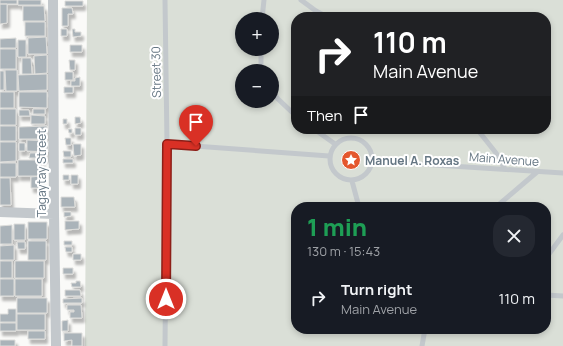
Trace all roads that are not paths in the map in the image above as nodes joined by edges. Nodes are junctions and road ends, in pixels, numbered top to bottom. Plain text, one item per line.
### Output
1 (53, 0) edge
2 (165, 0) edge
3 (264, 0) edge
4 (301, 0) edge
5 (263, 12) edge
6 (318, 12) edge
7 (279, 100) edge
8 (291, 111) edge
9 (321, 134) edge
10 (481, 134) edge
11 (167, 144) junction
12 (335, 144) junction
13 (329, 156) junction
14 (372, 161) junction
15 (505, 169) junction
16 (537, 172) junction
17 (563, 173) edge
18 (352, 181) junction
19 (358, 202) edge
20 (502, 202) edge
21 (0, 212) edge
22 (54, 214) junction
23 (563, 235) edge
24 (551, 251) edge
25 (551, 295) edge
26 (563, 296) edge
27 (424, 334) edge
28 (56, 346) edge
29 (165, 346) edge
30 (422, 346) edge

1 - 22 street, Tagaytay Street
2 - 11 lane, Street 30
3 - 5 lane
4 - 6 lane
7 - 8 lane
9 - 12 lane
10 - 15 lane
11 - 13 lane
11 - 29 lane, Street 30
12 - 13 lane
12 - 14 lane
13 - 18 lane
14 - 15 lane, Main Avenue
14 - 18 lane
15 - 16 lane, Main Avenue
16 - 17 lane, Main Avenue
16 - 20 lane
18 - 19 lane
21 - 22 street
22 - 28 street, Tagaytay Street
23 - 24 lane
25 - 26 lane
27 - 30 lane

